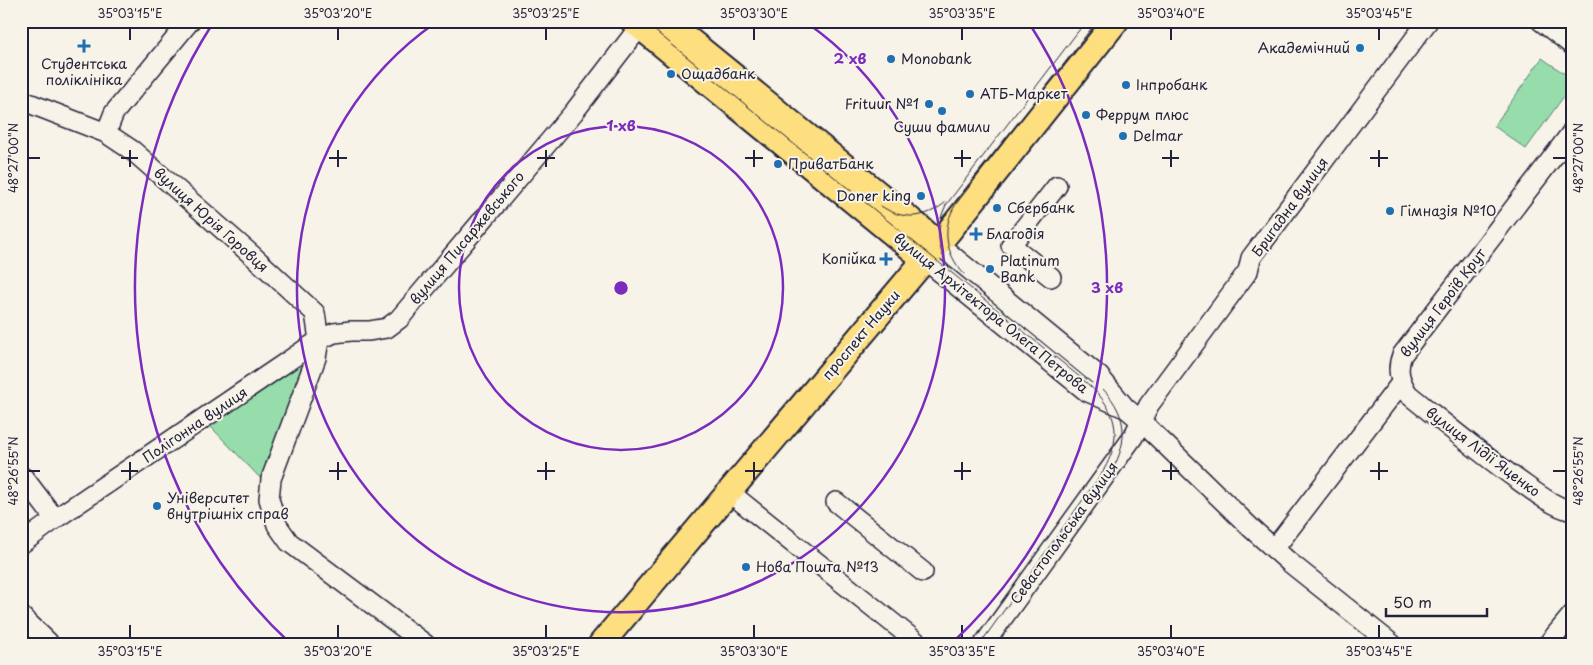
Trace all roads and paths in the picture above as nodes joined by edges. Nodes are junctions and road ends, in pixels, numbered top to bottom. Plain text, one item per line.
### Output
1 (190, 21) edge
2 (666, 21) edge
3 (1116, 21) edge
4 (1428, 21) edge
5 (1541, 21) edge
6 (639, 23) edge
7 (1572, 45) edge
8 (21, 100) edge
9 (1572, 132) edge
10 (106, 133) junction
11 (1057, 186) dead end
12 (931, 252) junction
13 (1050, 278) dead end
14 (319, 340) junction
15 (1401, 383) junction
16 (1134, 415) junction
17 (21, 477) edge
18 (729, 492) junction
19 (836, 502) dead end
20 (1572, 511) edge
21 (55, 519) junction
22 (21, 544) edge
23 (1274, 549) junction
24 (923, 572) dead end
25 (1572, 615) edge
26 (21, 616) edge
27 (45, 644) edge
28 (425, 644) edge
29 (601, 644) edge
30 (919, 644) edge
31 (984, 644) edge
32 (1392, 644) edge
33 (1548, 644) edge

1 - 10 street
2 - 12 main road, вулиця Архітектора Олега Петрова
3 - 12 main road, проспект Науки
4 - 16 street, Бригадна вулиця
5 - 7 street
6 - 12 main road, вулиця Архітектора Олега Петрова
6 - 14 street, вулиця Писаржевського
8 - 10 street, вулиця Юрія Горовця
9 - 15 street, вулиця Героїв Крут
10 - 14 street, вулиця Юрія Горовця
11 - 13 street
12 - 16 street, вулиця Архітектора Олега Петрова
12 - 18 main road, проспект Науки
14 - 21 street, Полігонна вулиця
14 - 28 street
15 - 20 street, вулиця Лідії Яценко
15 - 23 street
16 - 23 street, вулиця Архітектора Олега Петрова
16 - 31 street, Севастопольська вулиця
17 - 21 street
18 - 29 main road, проспект Науки
18 - 30 street
19 - 24 street
21 - 22 street, Полігонна вулиця
23 - 32 street, вулиця Архітектора Олега Петрова
25 - 33 street
26 - 27 street

